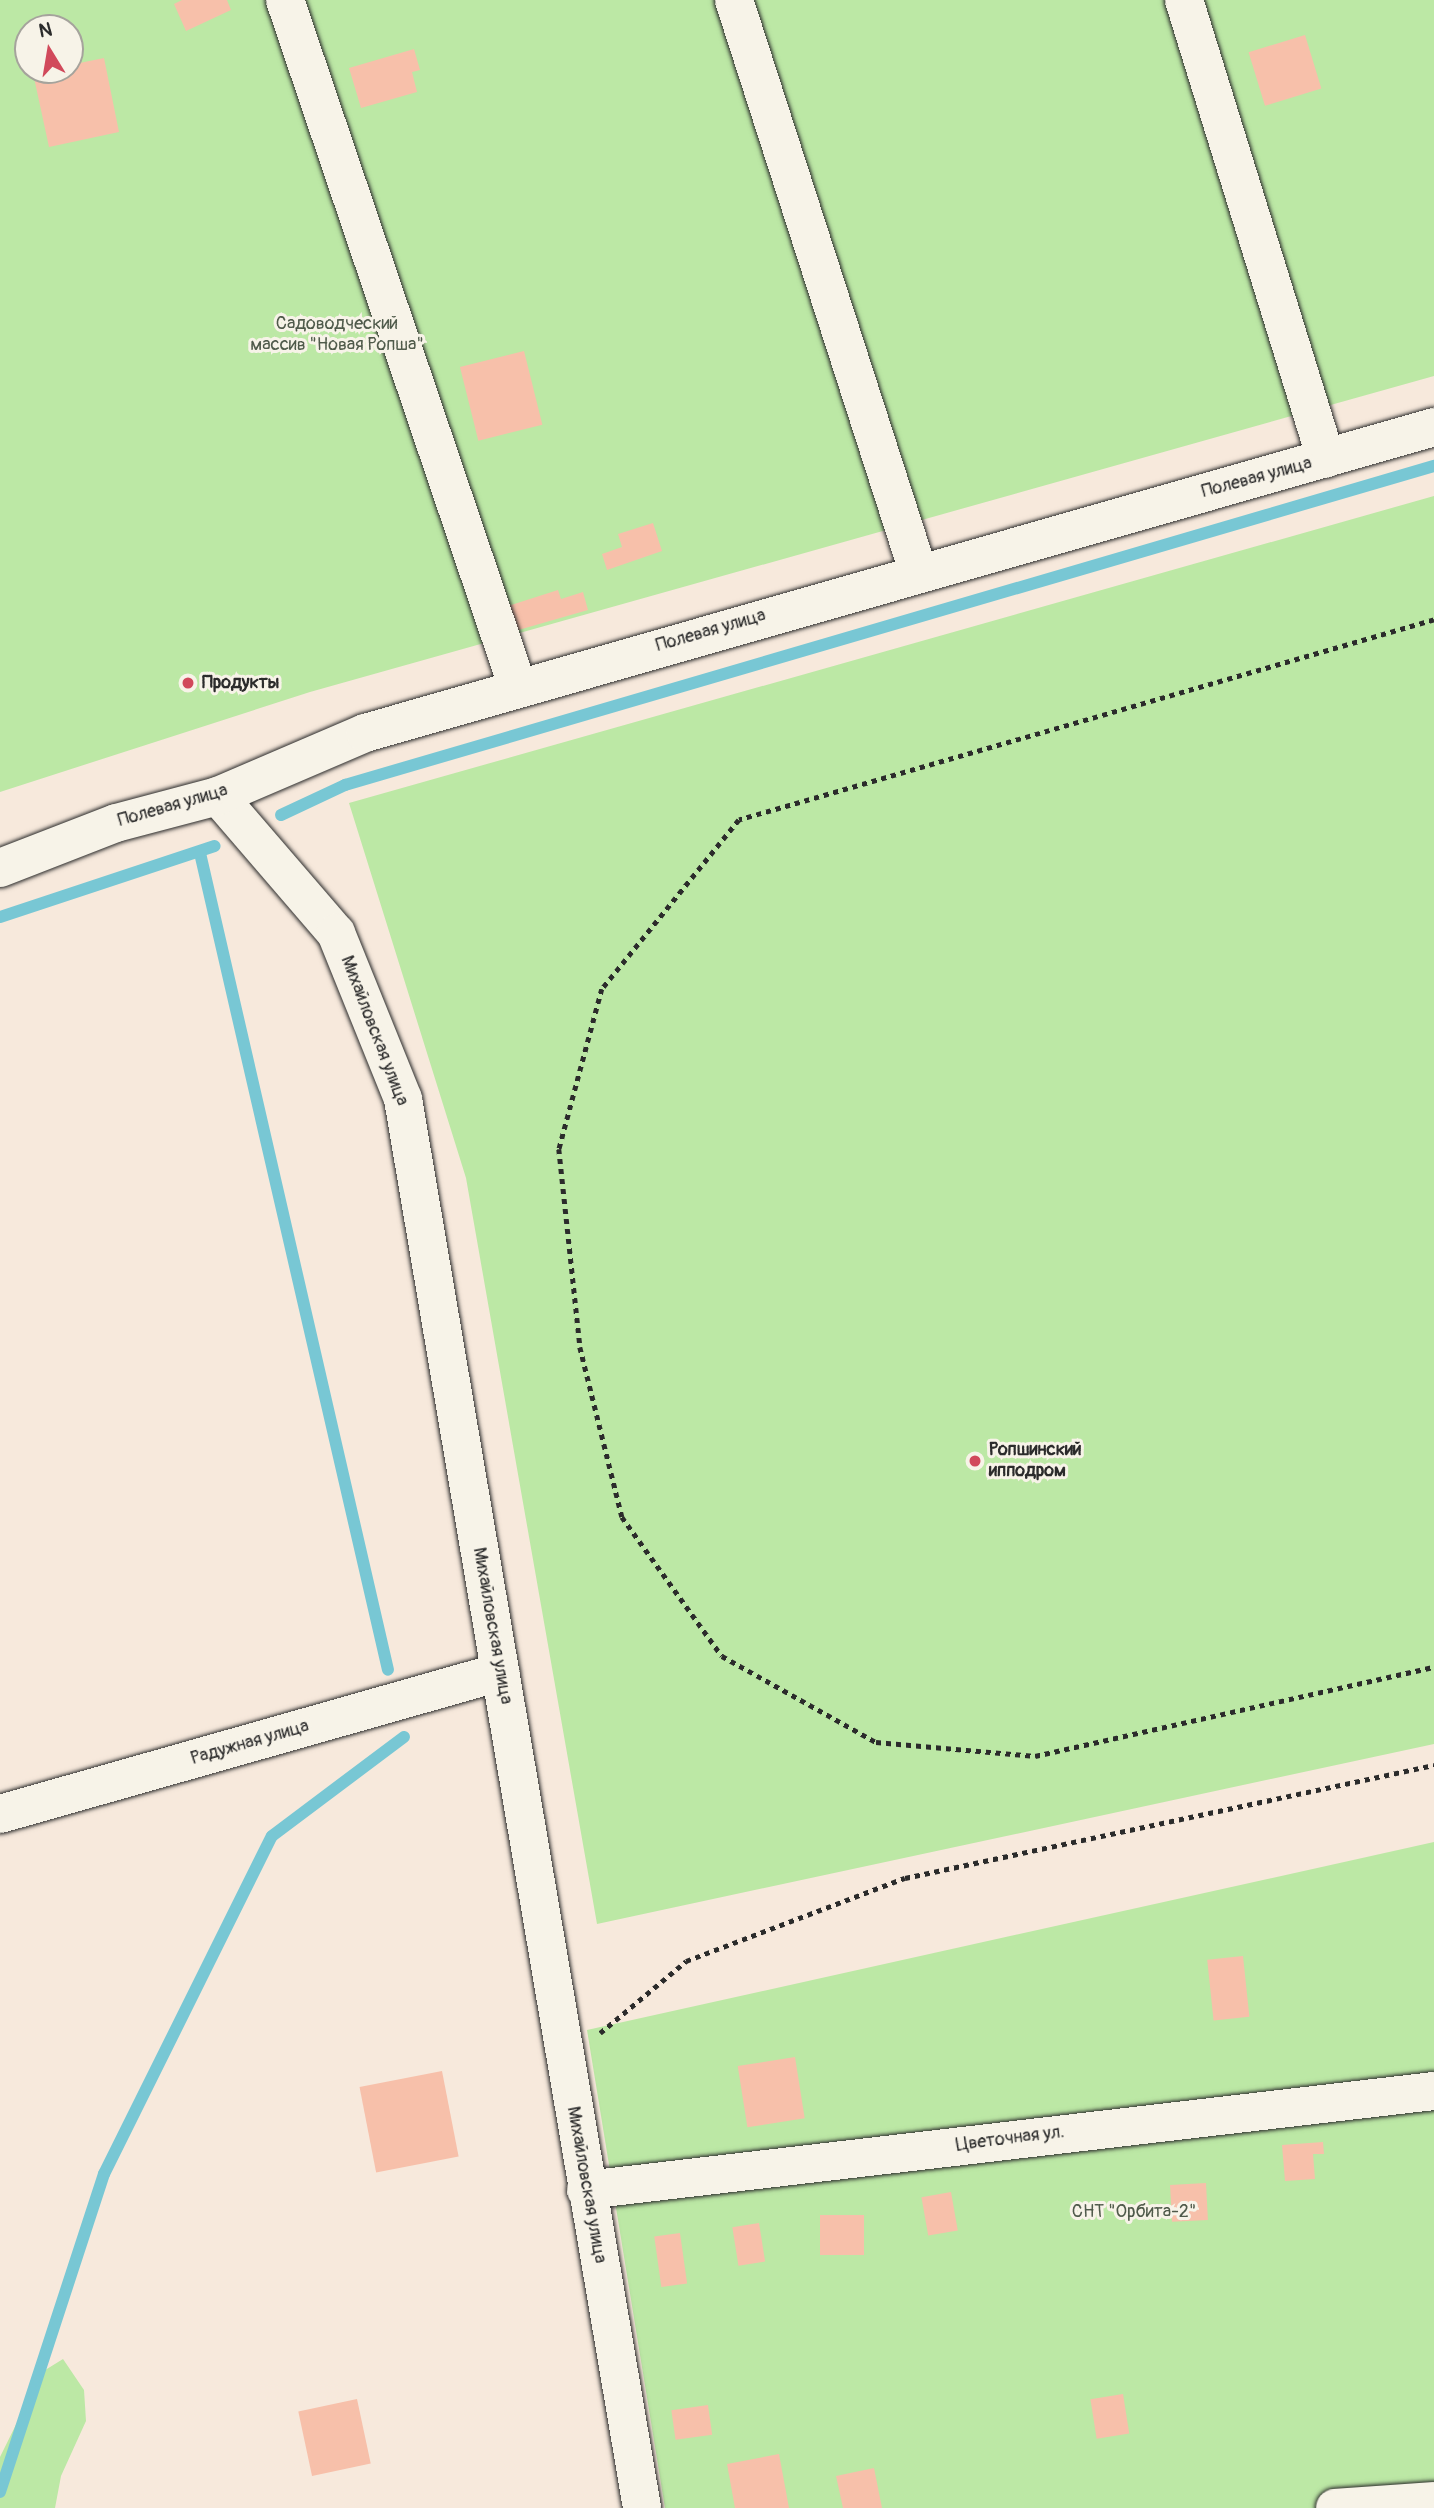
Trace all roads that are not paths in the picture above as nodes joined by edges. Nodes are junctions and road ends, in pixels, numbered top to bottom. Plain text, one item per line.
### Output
1 (285, 0) edge
2 (734, 0) edge
3 (1184, 0) edge
4 (1434, 427) edge
5 (1326, 459) junction
6 (918, 571) junction
7 (518, 688) junction
8 (218, 796) junction
9 (0, 868) edge
10 (500, 1672) junction
11 (0, 1814) edge
12 (1434, 2091) edge
13 (586, 2190) junction
14 (1434, 2501) edge
15 (642, 2508) edge
16 (1335, 2508) edge

1 - 7 street
2 - 6 street
3 - 5 street
4 - 5 street, Полевая улица
5 - 6 street, Полевая улица
6 - 7 street, Полевая улица
7 - 8 street, Полевая улица
8 - 9 street, Полевая улица
8 - 10 street, Михайловская улица
10 - 11 street, Радужная улица
10 - 13 street, Михайловская улица
12 - 13 street, Цветочная ул.
13 - 15 street, Михайловская улица
14 - 16 street

